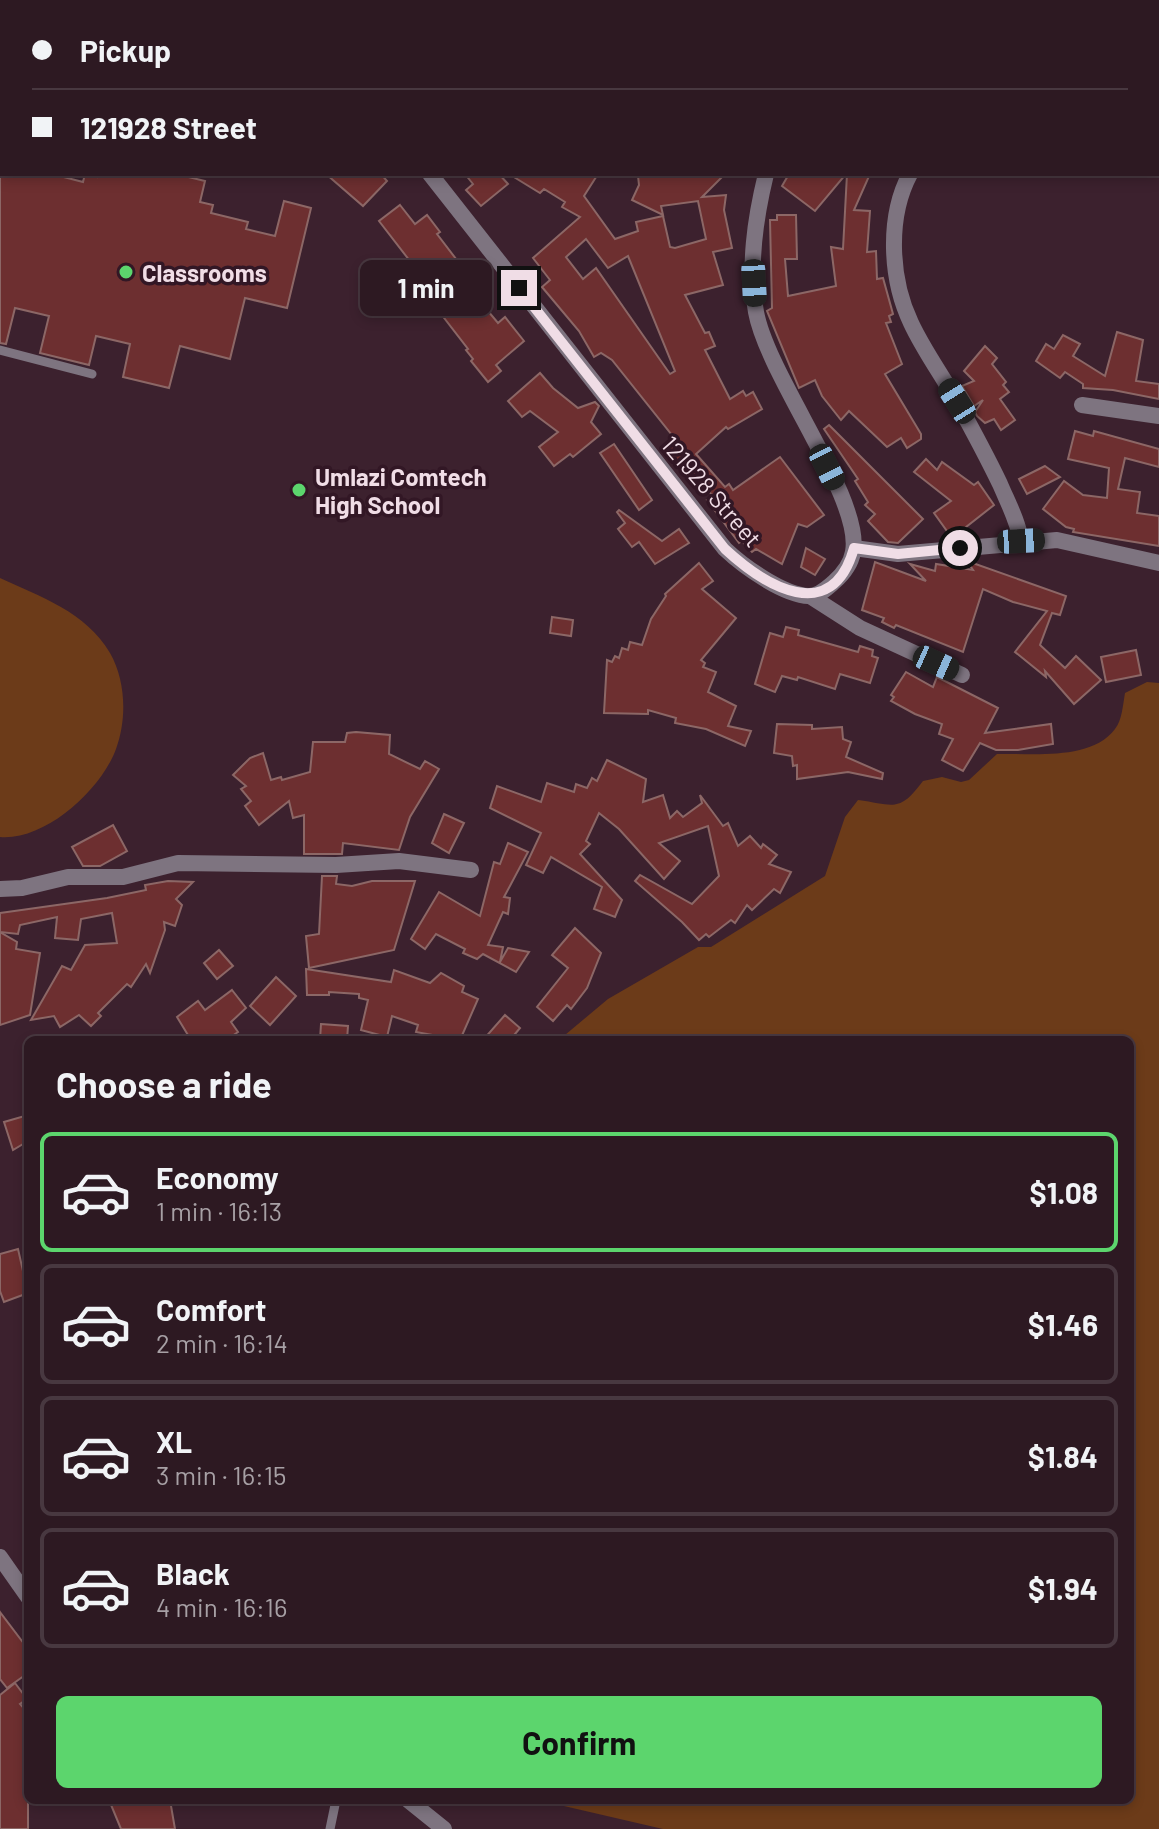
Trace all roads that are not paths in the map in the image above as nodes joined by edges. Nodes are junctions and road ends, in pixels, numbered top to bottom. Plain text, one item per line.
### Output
1 (432, 176) edge
2 (766, 176) edge
3 (909, 176) edge
4 (0, 350) edge
5 (92, 374) dead end
6 (1082, 405) dead end
7 (1159, 416) edge
8 (1021, 541) junction
9 (854, 548) junction
10 (1159, 563) edge
11 (810, 596) junction
12 (962, 675) dead end
13 (471, 870) dead end
14 (0, 889) edge
15 (0, 1557) edge
16 (24, 1591) edge
17 (335, 1804) edge
18 (413, 1804) edge
19 (330, 1829) edge
20 (444, 1829) edge

1 - 11 street, 121928 Street
2 - 9 street
3 - 8 street
4 - 5 lane
6 - 7 street
8 - 9 street
8 - 10 street
9 - 11 street
11 - 12 street, 121928 Street
13 - 14 street
15 - 16 street
17 - 19 lane
18 - 20 street

